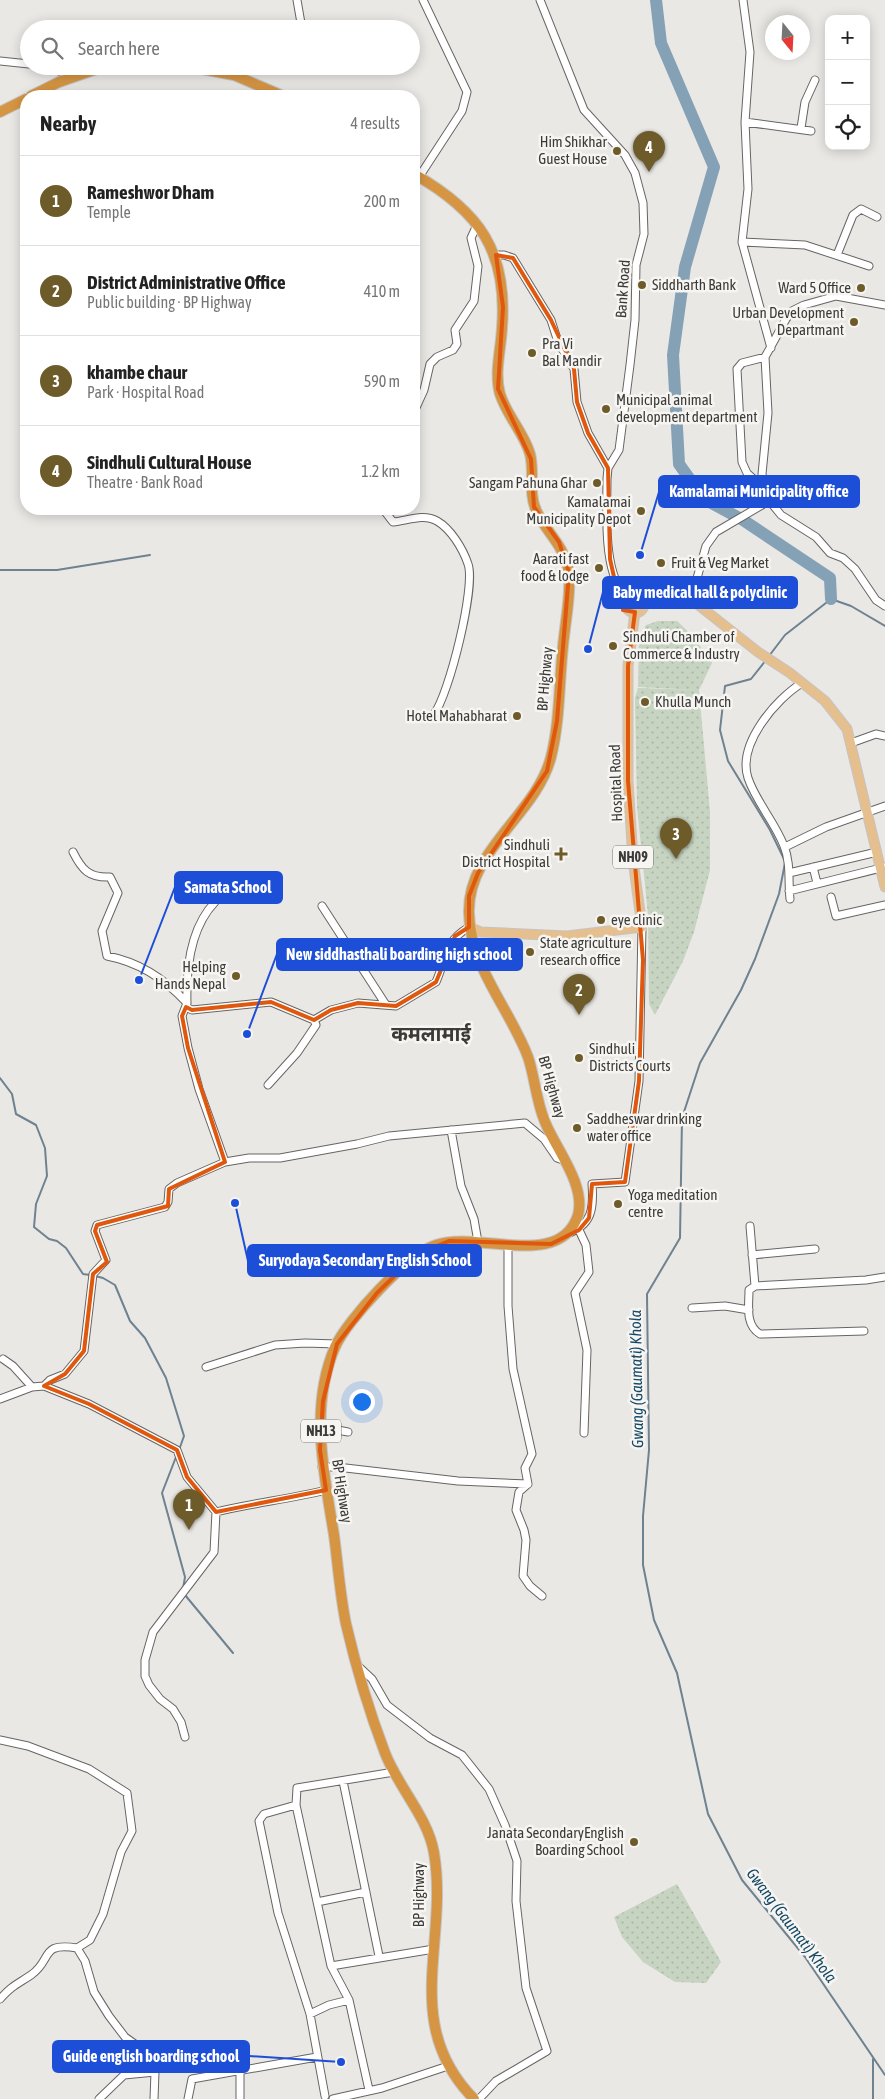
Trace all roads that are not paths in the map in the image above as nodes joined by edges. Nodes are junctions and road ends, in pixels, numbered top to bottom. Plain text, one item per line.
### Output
1 (297, 0) edge
2 (423, 0) edge
3 (540, 0) edge
4 (743, 0) edge
5 (300, 20) edge
6 (0, 61) edge
7 (20, 63) edge
8 (78, 75) edge
9 (234, 75) edge
10 (815, 80) dead end
11 (44, 90) edge
12 (269, 90) edge
13 (20, 102) edge
14 (0, 112) edge
15 (745, 122) junction
16 (801, 128) junction
17 (811, 131) dead end
18 (420, 169) edge
19 (420, 177) edge
20 (877, 217) dead end
21 (477, 225) junction
22 (742, 242) junction
23 (496, 255) junction
24 (837, 255) junction
25 (869, 266) dead end
26 (885, 305) edge
27 (771, 348) junction
28 (765, 357) junction
29 (420, 399) edge
30 (608, 468) junction
31 (766, 490) junction
32 (765, 502) junction
33 (387, 515) edge
34 (683, 594) junction
35 (628, 599) junction
36 (643, 599) junction
37 (885, 606) edge
38 (635, 612) junction
39 (802, 683) junction
40 (434, 714) dead end
41 (885, 736) edge
42 (851, 743) junction
43 (885, 806) edge
44 (867, 812) junction
45 (785, 847) junction
46 (72, 852) dead end
47 (877, 852) junction
48 (813, 867) junction
49 (883, 867) edge
50 (789, 873) junction
51 (817, 883) junction
52 (885, 887) edge
53 (789, 891) junction
54 (831, 898) dead end
55 (790, 899) dead end
56 (215, 902) dead end
57 (885, 904) edge
58 (322, 906) dead end
59 (469, 927) junction
60 (642, 927) junction
61 (187, 1005) junction
62 (386, 1005) junction
63 (314, 1020) junction
64 (268, 1085) dead end
65 (451, 1130) junction
66 (563, 1160) junction
67 (225, 1162) junction
68 (750, 1226) dead end
69 (578, 1230) junction
70 (567, 1234) junction
71 (478, 1242) junction
72 (508, 1244) junction
73 (815, 1249) dead end
74 (752, 1255) junction
75 (885, 1277) edge
76 (755, 1286) junction
77 (692, 1308) dead end
78 (749, 1310) junction
79 (864, 1330) dead end
80 (337, 1344) junction
81 (3, 1359) dead end
82 (206, 1367) dead end
83 (44, 1386) junction
84 (32, 1387) junction
85 (0, 1399) edge
86 (322, 1427) junction
87 (348, 1432) dead end
88 (584, 1433) dead end
89 (322, 1467) junction
90 (528, 1484) junction
91 (326, 1490) junction
92 (216, 1512) junction
93 (542, 1596) dead end
94 (357, 1664) junction
95 (185, 1737) dead end
96 (0, 1740) edge
97 (394, 1772) junction
98 (343, 1780) junction
99 (296, 1805) junction
100 (366, 1892) junction
101 (317, 1902) junction
102 (77, 1948) junction
103 (434, 1949) junction
104 (379, 1956) junction
105 (331, 1966) junction
106 (0, 1999) edge
107 (349, 2000) junction
108 (310, 2014) junction
109 (317, 2056) junction
110 (448, 2066) junction
111 (240, 2071) junction
112 (155, 2072) junction
113 (369, 2090) junction
114 (328, 2098) edge
115 (99, 2099) edge
116 (154, 2099) edge
117 (188, 2099) edge
118 (240, 2099) edge
119 (474, 2099) edge
120 (479, 2099) edge

1 - 5 street
2 - 18 street
3 - 30 street, Bank Road
4 - 15 street
6 - 7 street
8 - 11 highway
9 - 12 highway
10 - 16 street
13 - 14 highway
15 - 16 street
15 - 22 street
16 - 17 street
19 - 21 highway, BP Highway
20 - 24 street
21 - 23 highway, BP Highway
21 - 29 street
22 - 24 street
22 - 27 street
23 - 30 street
23 - 59 highway, BP Highway
24 - 25 street
26 - 27 street
27 - 28 street
28 - 31 street
28 - 31 street
30 - 35 street, Bank Road
31 - 32 street
32 - 34 street
32 - 37 street
33 - 40 street
34 - 36 main road
34 - 39 main road
35 - 36 main road
35 - 38 main road
36 - 38 main road, NH09
38 - 60 main road, Hospital Road / NH09
39 - 42 main road
39 - 45 street
41 - 42 street
42 - 44 main road
43 - 44 street
44 - 45 street
44 - 47 main road
45 - 50 street
46 - 61 street
47 - 48 street
47 - 49 main road
48 - 50 street
48 - 51 street
49 - 51 street
49 - 52 main road
50 - 53 street
51 - 53 street
53 - 55 street
54 - 57 street
56 - 61 street
58 - 62 street
59 - 60 main road
59 - 62 street
59 - 66 highway, BP Highway
60 - 69 street
61 - 63 street
61 - 67 street
62 - 63 street
63 - 64 street
65 - 66 street
65 - 67 street
65 - 71 street
66 - 70 highway, BP Highway
67 - 83 street
68 - 74 street
69 - 70 street
69 - 88 street
70 - 72 highway, BP Highway / NH13
71 - 72 highway, BP Highway / NH13
71 - 80 highway, BP Highway / NH13
72 - 90 street
73 - 74 street
74 - 76 street
75 - 76 street
76 - 78 street
77 - 78 street
78 - 79 street
80 - 82 street
80 - 86 highway, BP Highway / NH13
81 - 84 street
83 - 84 street
83 - 92 street
84 - 85 street
86 - 87 street
86 - 89 highway, BP Highway / NH13
89 - 90 street
89 - 91 highway, BP Highway / NH13
90 - 93 street
91 - 92 street
91 - 94 highway, BP Highway / NH13
92 - 95 street
94 - 97 highway, BP Highway / NH13
94 - 120 street
96 - 102 street
97 - 98 street
97 - 103 highway, BP Highway / NH13
98 - 99 street
98 - 100 street
99 - 101 street
99 - 108 street
100 - 101 street
100 - 104 street
101 - 105 street
102 - 106 street
102 - 112 street
103 - 104 street
103 - 110 highway, BP Highway / NH13
104 - 105 street
105 - 107 street
107 - 108 street
107 - 113 street
108 - 109 street
109 - 111 street
109 - 114 street
110 - 113 street
110 - 119 highway, BP Highway / NH13
111 - 117 street
111 - 118 street
112 - 115 street
112 - 116 street
113 - 114 street

